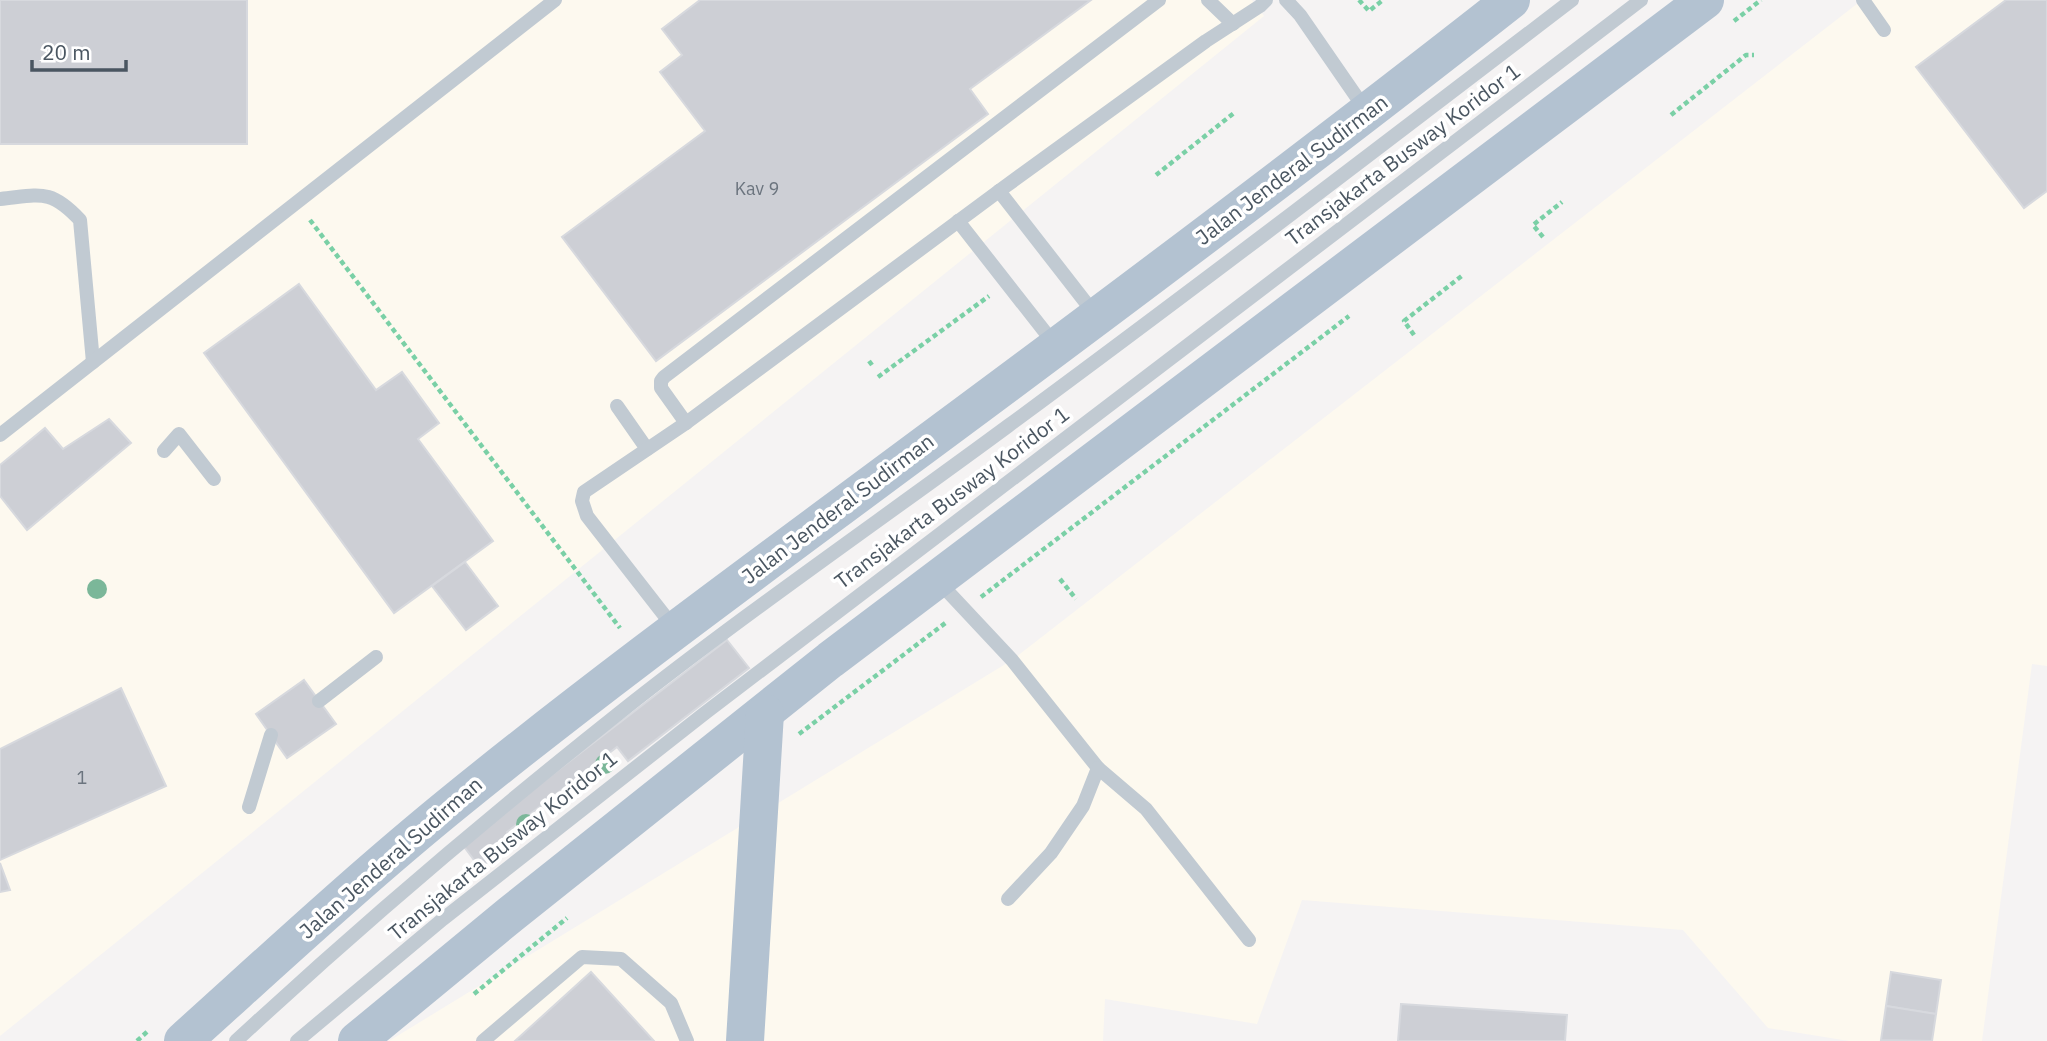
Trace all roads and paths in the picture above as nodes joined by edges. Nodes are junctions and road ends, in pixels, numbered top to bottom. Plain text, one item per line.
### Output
1 (555, 0) edge
2 (1159, 0) edge
3 (1208, 0) edge
4 (1286, 0) edge
5 (1359, 0) edge
6 (1383, 0) edge
7 (1511, 0) edge
8 (1572, 0) edge
9 (1641, 0) edge
10 (1761, 0) edge
11 (1863, 0) edge
12 (1261, 2) edge
13 (1716, 13) edge
14 (1233, 24) junction
15 (1884, 30) dead end
16 (1754, 55) dead end
17 (1234, 113) dead end
18 (1368, 113) junction
19 (1671, 115) dead end
20 (1156, 175) dead end
21 (999, 191) junction
22 (0, 200) edge
23 (297, 202) junction
24 (1562, 202) dead end
25 (958, 221) junction
26 (1543, 237) dead end
27 (1462, 275) dead end
28 (1007, 283) junction
29 (1351, 314) dead end
30 (1097, 317) junction
31 (1414, 335) dead end
32 (1056, 347) junction
33 (93, 362) junction
34 (878, 377) dead end
35 (617, 406) dead end
36 (686, 424) junction
37 (0, 435) edge
38 (647, 449) junction
39 (164, 452) dead end
40 (214, 480) dead end
41 (1060, 579) dead end
42 (938, 580) junction
43 (1076, 599) dead end
44 (965, 609) junction
45 (676, 630) junction
46 (641, 655) junction
47 (376, 657) dead end
48 (319, 701) dead end
49 (765, 713) junction
50 (271, 736) dead end
51 (763, 761) junction
52 (1098, 768) junction
53 (249, 807) dead end
54 (1008, 899) dead end
55 (567, 918) dead end
56 (1249, 940) dead end
57 (470, 997) dead end
58 (183, 1041) edge
59 (236, 1041) edge
60 (298, 1041) edge
61 (357, 1041) edge
62 (483, 1041) edge
63 (687, 1041) edge
64 (744, 1041) edge

1 - 23 lane
2 - 36 lane
3 - 14 lane
4 - 18 lane
5 - 6 path
7 - 18 main road, Jalan Jenderal Sudirman
8 - 59 lane, Transjakarta Busway Koridor 1
9 - 60 lane, Transjakarta Busway Koridor 1
10 - 13 path
11 - 15 lane
12 - 14 lane
13 - 42 main road
14 - 21 lane
16 - 19 path
17 - 20 path
18 - 30 main road, Jalan Jenderal Sudirman
21 - 25 lane
21 - 30 lane
22 - 33 lane
23 - 33 lane
23 - 46 path
24 - 26 path
25 - 28 lane
25 - 36 lane
27 - 31 path
28 - 32 lane
28 - 34 path
29 - 44 path
30 - 32 main road, Jalan Jenderal Sudirman
32 - 45 main road, Jalan Jenderal Sudirman
33 - 37 lane
35 - 38 lane
36 - 38 lane
38 - 45 lane
39 - 40 lane
41 - 43 path
42 - 44 lane
42 - 49 main road
44 - 51 path
44 - 52 lane
45 - 46 main road, Jalan Jenderal Sudirman
46 - 58 main road, Jalan Jenderal Sudirman
47 - 48 lane
49 - 51 main road
49 - 61 main road
50 - 53 lane
51 - 64 main road
52 - 54 lane
52 - 56 lane
55 - 57 path
62 - 63 lane

